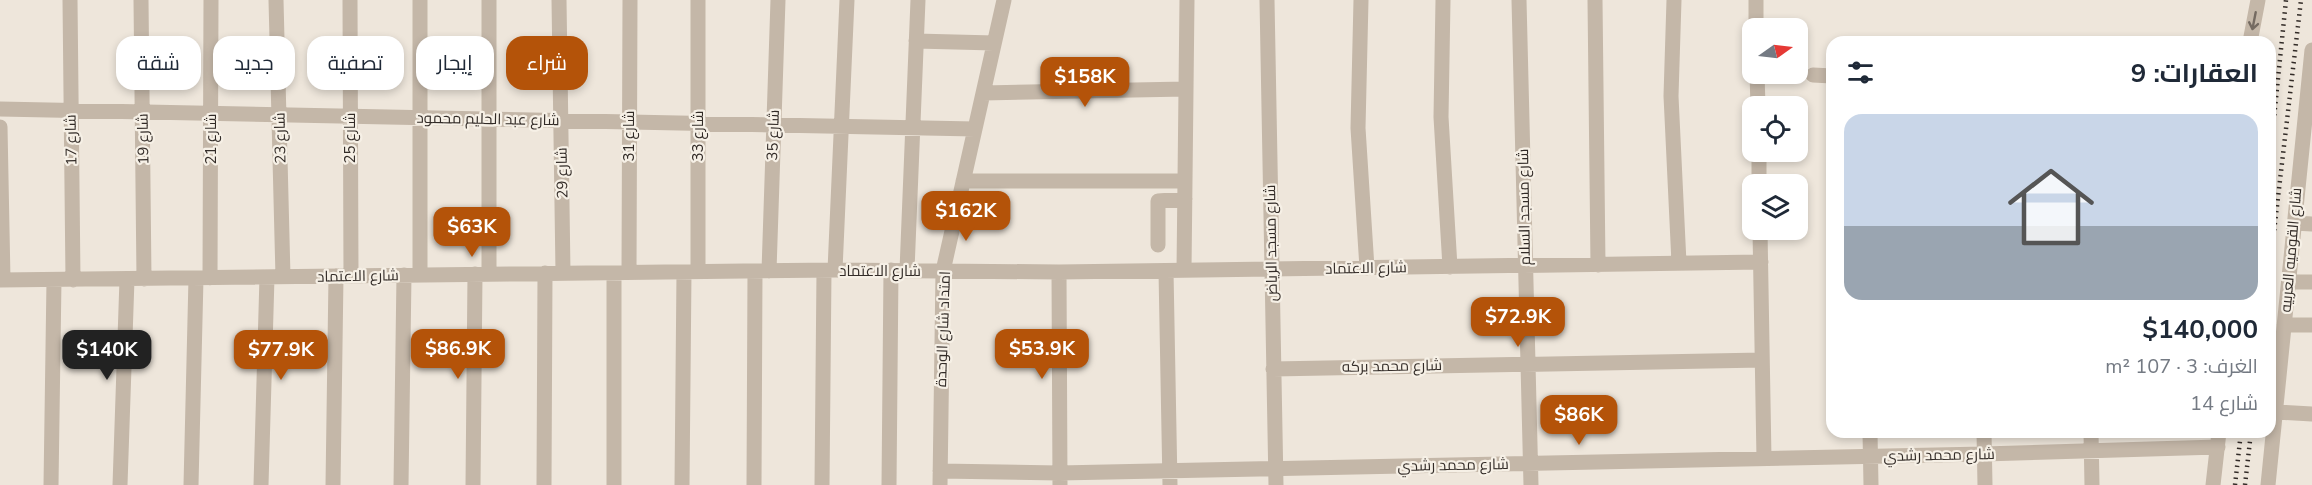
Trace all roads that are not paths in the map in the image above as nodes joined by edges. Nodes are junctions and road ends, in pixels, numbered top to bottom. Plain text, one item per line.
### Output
1 (70, 0) edge
2 (141, 0) edge
3 (211, 0) edge
4 (276, 0) edge
5 (350, 0) edge
6 (420, 0) edge
7 (489, 0) edge
8 (560, 0) edge
9 (630, 0) edge
10 (699, 0) edge
11 (778, 0) edge
12 (847, 0) edge
13 (918, 0) edge
14 (1004, 0) edge
15 (1187, 0) edge
16 (1267, 0) edge
17 (1361, 0) edge
18 (1443, 0) edge
19 (1519, 0) edge
20 (1595, 0) edge
21 (1674, 0) edge
22 (1756, 0) edge
23 (2259, 0) edge
24 (1756, 18) edge
25 (2251, 36) edge
26 (916, 41) junction
27 (994, 43) junction
28 (2312, 50) edge
29 (1813, 75) dead end
30 (1826, 76) edge
31 (1186, 89) junction
32 (983, 93) junction
33 (2309, 93) edge
34 (0, 110) edge
35 (71, 110) junction
36 (142, 112) junction
37 (211, 113) junction
38 (280, 115) junction
39 (350, 116) junction
40 (420, 118) junction
41 (489, 119) junction
42 (561, 120) junction
43 (629, 122) junction
44 (698, 123) junction
45 (774, 125) junction
46 (841, 126) junction
47 (0, 127) edge
48 (913, 128) junction
49 (975, 129) junction
50 (2306, 149) edge
51 (963, 181) junction
52 (1185, 181) junction
53 (1185, 199) junction
54 (2294, 223) junction
55 (2312, 224) edge
56 (1760, 240) edge
57 (1158, 245) dead end
58 (1761, 262) junction
59 (1679, 263) junction
60 (1598, 265) junction
61 (1525, 266) junction
62 (1450, 267) junction
63 (1367, 268) junction
64 (1272, 269) junction
65 (899, 270) junction
66 (1185, 270) junction
67 (762, 271) junction
68 (830, 271) junction
69 (943, 271) junction
70 (1166, 271) junction
71 (621, 272) junction
72 (691, 272) junction
73 (1059, 272) junction
74 (545, 273) junction
75 (563, 273) junction
76 (482, 274) junction
77 (404, 275) junction
78 (420, 275) junction
79 (343, 276) junction
80 (267, 277) junction
81 (283, 277) junction
82 (203, 278) junction
83 (127, 279) junction
84 (144, 279) junction
85 (2, 280) edge
86 (54, 280) junction
87 (73, 280) junction
88 (2290, 282) junction
89 (2312, 282) edge
90 (2284, 325) junction
91 (2312, 325) edge
92 (1762, 360) junction
93 (1528, 364) junction
94 (1273, 369) junction
95 (2277, 412) junction
96 (2312, 414) edge
97 (2276, 420) edge
98 (1870, 438) edge
99 (1984, 438) edge
100 (2091, 438) edge
101 (2274, 438) edge
102 (2218, 439) edge
103 (2091, 449) junction
104 (1984, 454) junction
105 (1870, 457) junction
106 (1764, 459) junction
107 (1530, 463) junction
108 (1275, 469) junction
109 (940, 478) edge
110 (1170, 478) edge
111 (1060, 479) edge
112 (51, 485) edge
113 (120, 485) edge
114 (191, 485) edge
115 (261, 485) edge
116 (333, 485) edge
117 (401, 485) edge
118 (473, 485) edge
119 (544, 485) edge
120 (614, 485) edge
121 (681, 485) edge
122 (754, 485) edge
123 (822, 485) edge
124 (889, 485) edge
125 (1276, 485) edge
126 (1531, 485) edge
127 (1871, 485) edge
128 (1985, 485) edge
129 (2092, 485) edge
130 (2213, 485) edge
131 (2268, 485) edge

1 - 35 street, شارع 17
2 - 36 street, شارع 19
3 - 37 street, شارع 21
4 - 38 street, شارع 23
5 - 39 street, شارع 25
6 - 40 street
7 - 41 street
8 - 42 street, شارع 29
9 - 43 street, شارع 31
10 - 44 street, شارع 33
11 - 45 street, شارع 35
12 - 46 street
13 - 26 street
14 - 27 street, امتداد شارع الوحدة
15 - 31 street
16 - 64 street, شارع مسجد الرياض
17 - 63 street
18 - 62 street
19 - 61 street, شارع مسجد السلام
20 - 60 street
21 - 59 street
22 - 24 street
23 -> 25 street
26 - 27 street
26 - 48 street
27 - 32 street, امتداد شارع الوحدة
28 - 33 street, شارع القوميه العربيه
29 - 30 street
31 - 32 street
31 - 52 street
32 - 49 street, امتداد شارع الوحدة
33 - 50 street, شارع القوميه العربيه
34 - 35 street, شارع عبد الحليم محمود
35 - 36 street, شارع عبد الحليم محمود
35 - 87 street, شارع 17
36 - 37 street, شارع عبد الحليم محمود
36 - 84 street, شارع 19
37 - 38 street, شارع عبد الحليم محمود
37 - 82 street, شارع 21
38 - 39 street, شارع عبد الحليم محمود
38 - 81 street, شارع 23
39 - 40 street, شارع عبد الحليم محمود
39 - 79 street, شارع 25
40 - 41 street, شارع عبد الحليم محمود
40 - 78 street
41 - 42 street, شارع عبد الحليم محمود
41 - 76 street
42 - 43 street, شارع عبد الحليم محمود
42 - 75 street, شارع 29
43 - 44 street, شارع عبد الحليم محمود
43 - 71 street, شارع 31
44 - 45 street, شارع عبد الحليم محمود
44 - 72 street, شارع 33
45 - 46 street, شارع عبد الحليم محمود
45 - 67 street, شارع 35
46 - 48 street, شارع عبد الحليم محمود
46 - 68 street
47 - 85 street
48 - 49 street, شارع عبد الحليم محمود
48 - 65 street
49 - 51 street, امتداد شارع الوحدة
50 - 54 street, شارع القوميه العربيه
51 - 52 street
51 - 69 street, امتداد شارع الوحدة
52 - 53 street
53 - 57 street
53 - 66 street
54 - 55 street
54 - 88 street, شارع القوميه العربيه
56 - 58 street
58 - 59 street, شارع الاعتماد
58 - 92 street
59 - 60 street, شارع الاعتماد
60 - 61 street, شارع الاعتماد
61 - 62 street, شارع الاعتماد
61 - 93 street, شارع مسجد السلام
62 - 63 street, شارع الاعتماد
63 - 64 street, شارع الاعتماد
64 - 66 street, شارع الاعتماد
64 - 94 street, شارع مسجد الرياض
65 - 68 street, شارع الاعتماد
65 - 69 street, شارع الاعتماد
65 - 124 street
66 - 70 street, شارع الاعتماد
67 - 68 street, شارع الاعتماد
67 - 72 street, شارع الاعتماد
67 - 122 street, شارع 35
68 - 123 street
69 - 73 street, شارع الاعتماد
69 - 109 street, امتداد شارع الوحدة
70 - 73 street, شارع الاعتماد
70 - 110 street
71 - 72 street, شارع الاعتماد
71 - 75 street, شارع الاعتماد
71 - 120 street, شارع 31
72 - 121 street, شارع 33
73 - 111 street
74 - 75 street, شارع الاعتماد
74 - 76 street, شارع الاعتماد
74 - 119 street
76 - 78 street, شارع الاعتماد
76 - 118 street
77 - 78 street, شارع الاعتماد
77 - 79 street, شارع الاعتماد
77 - 117 street
79 - 81 street, شارع الاعتماد
79 - 116 street, شارع 25
80 - 81 street, شارع الاعتماد
80 - 82 street, شارع الاعتماد
80 - 115 street
82 - 84 street, شارع الاعتماد
82 - 114 street, شارع 21
83 - 84 street, شارع الاعتماد
83 - 87 street, شارع الاعتماد
83 - 113 street
85 - 86 street, شارع الاعتماد
86 - 87 street, شارع الاعتماد
86 - 112 street
88 - 89 street
88 - 90 street, شارع القوميه العربيه
90 - 91 street
90 - 95 street, شارع القوميه العربيه
92 - 93 street, شارع محمد بركه
92 - 106 street
93 - 94 street, شارع محمد بركه
93 - 107 street, شارع مسجد السلام
94 - 108 street, شارع مسجد الرياض
95 - 96 street
95 - 97 street, شارع القوميه العربيه
98 - 105 street
99 - 104 street
100 - 103 street
101 - 131 street, شارع القوميه العربيه
102 - 103 street, شارع محمد رشدي
102 - 130 street
103 - 104 street, شارع محمد رشدي
103 - 129 street
104 - 105 street, شارع محمد رشدي
104 - 128 street
105 - 106 street, شارع محمد رشدي
105 - 127 street
106 - 107 street, شارع محمد رشدي
107 - 108 street, شارع محمد رشدي
107 - 126 street, شارع مسجد السلام
108 - 110 street, شارع محمد رشدي
108 - 125 street, شارع مسجد الرياض
109 - 111 street, شارع محمد رشدي
110 - 111 street, شارع محمد رشدي

